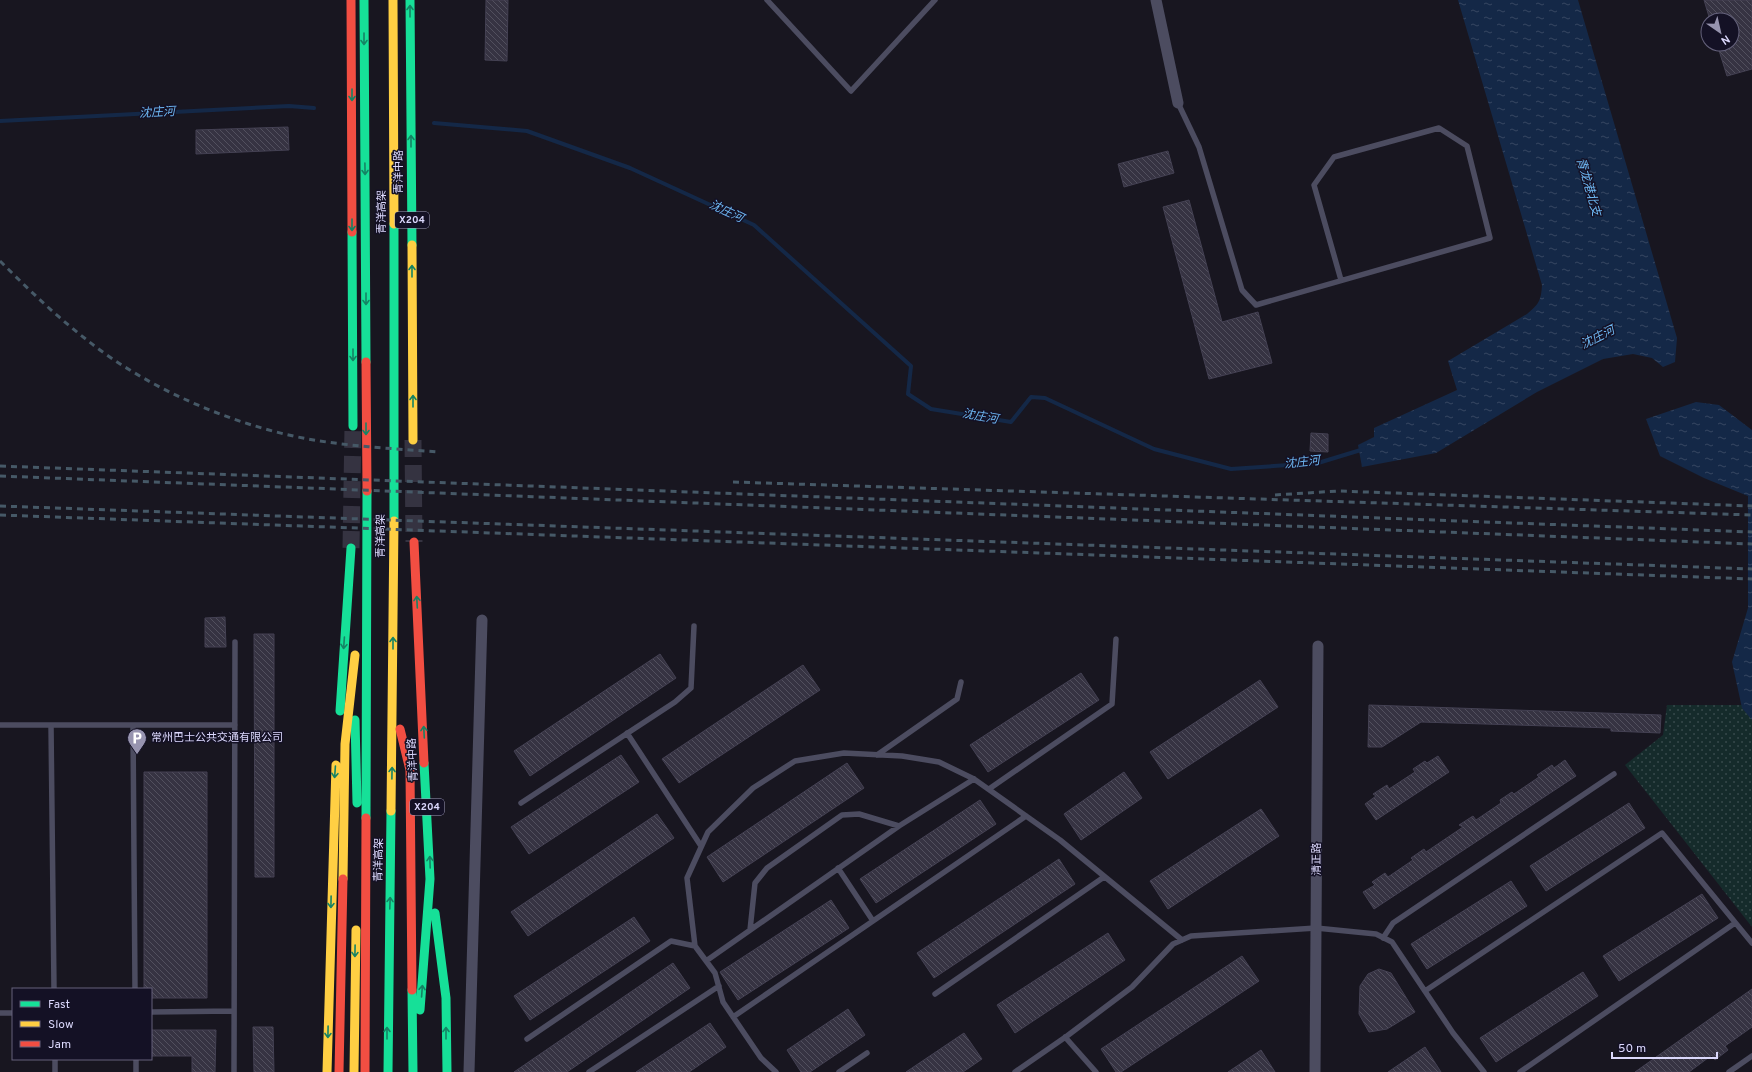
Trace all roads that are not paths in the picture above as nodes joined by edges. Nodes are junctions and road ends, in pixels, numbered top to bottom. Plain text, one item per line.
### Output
1 (351, 0) edge
2 (364, 0) edge
3 (393, 0) edge
4 (410, 0) edge
5 (766, 0) edge
6 (935, 0) edge
7 (1156, 0) edge
8 (1178, 103) joint
9 (1341, 280) junction
10 (353, 426) tunnel mouth
11 (413, 440) tunnel mouth
12 (414, 542) tunnel mouth
13 (366, 550) junction
14 (482, 620) dead end
15 (694, 626) dead end
16 (1116, 640) dead end
17 (234, 642) dead end
18 (1318, 646) dead end
19 (961, 682) dead end
20 (393, 700) junction
21 (0, 725) edge
22 (51, 725) junction
23 (133, 725) junction
24 (234, 725) junction
25 (627, 734) junction
26 (877, 755) junction
27 (1614, 774) dead end
28 (974, 779) junction
29 (989, 790) junction
30 (521, 803) dead end
31 (1026, 816) junction
32 (899, 826) junction
33 (701, 846) junction
34 (838, 868) junction
35 (1104, 877) junction
36 (430, 879) junction
37 (356, 882) dead end
38 (873, 921) junction
39 (356, 922) dead end
40 (1735, 923) junction
41 (1316, 928) junction
42 (750, 930) junction
43 (1383, 938) junction
44 (1182, 940) junction
45 (1752, 943) edge
46 (695, 946) junction
47 (706, 961) junction
48 (719, 986) junction
49 (54, 988) edge
50 (135, 988) edge
51 (1425, 991) junction
52 (935, 994) dead end
53 (234, 1011) junction
54 (152, 1012) edge
55 (0, 1013) edge
56 (12, 1013) edge
57 (733, 1017) junction
58 (1065, 1037) junction
59 (527, 1039) dead end
60 (867, 1053) dead end
61 (1752, 1056) edge
62 (55, 1060) edge
63 (136, 1060) edge
64 (55, 1072) edge
65 (136, 1072) edge
66 (234, 1072) edge
67 (327, 1072) edge
68 (339, 1072) edge
69 (354, 1072) edge
70 (365, 1072) edge
71 (388, 1072) edge
72 (414, 1072) edge
73 (447, 1072) edge
74 (468, 1072) edge
75 (589, 1072) edge
76 (776, 1072) edge
77 (839, 1072) edge
78 (1015, 1072) edge
79 (1096, 1072) edge
80 (1315, 1072) edge
81 (1484, 1072) edge
82 (1520, 1072) edge
83 (1729, 1072) edge

1 -> 10 main road
2 -> 13 main road, 青洋高架
20 -> 3 main road, 青洋高架
11 -> 4 main road, 青洋中路 / X204
5 - 6 lane
7 - 8 street
8 - 9 lane
9 - 9 lane
36 -> 12 main road, 青洋中路 / X204
13 - 68 main road
13 - 70 main road, 青洋高架
14 - 74 street
15 - 25 lane
16 - 29 lane
17 - 24 lane
18 - 41 street, 清正路
19 - 26 lane
71 -> 20 main road, 青洋高架
20 - 72 main road
21 - 22 lane
22 - 23 lane
22 - 49 lane
23 - 24 lane
23 - 50 lane
24 - 53 lane
25 - 30 lane
25 - 33 lane
26 - 28 lane
26 - 33 lane
27 - 43 lane
28 - 29 lane
28 - 32 lane
29 - 31 lane
31 - 35 lane
31 - 38 lane
32 - 34 lane
32 - 42 lane
33 - 46 lane
34 - 38 lane
34 - 42 lane
35 - 44 lane
35 - 52 lane
72 -> 36 main road, 青洋中路 / X204
73 -> 36 main road
37 -> 67 main road
38 - 57 lane
39 -> 69 main road
40 - 45 lane
40 - 51 lane
40 - 82 lane
41 - 43 lane
41 - 44 lane
41 - 80 street, 清正路
42 - 47 lane
43 - 51 lane
44 - 58 lane
46 - 47 lane
46 - 59 lane
47 - 48 lane
48 - 57 lane
48 - 75 lane
51 - 81 lane
53 - 54 lane
53 - 66 lane
55 - 56 lane
57 - 76 lane
58 - 78 lane
58 - 79 lane
60 - 77 lane
61 - 83 lane
62 - 64 lane
63 - 65 lane

